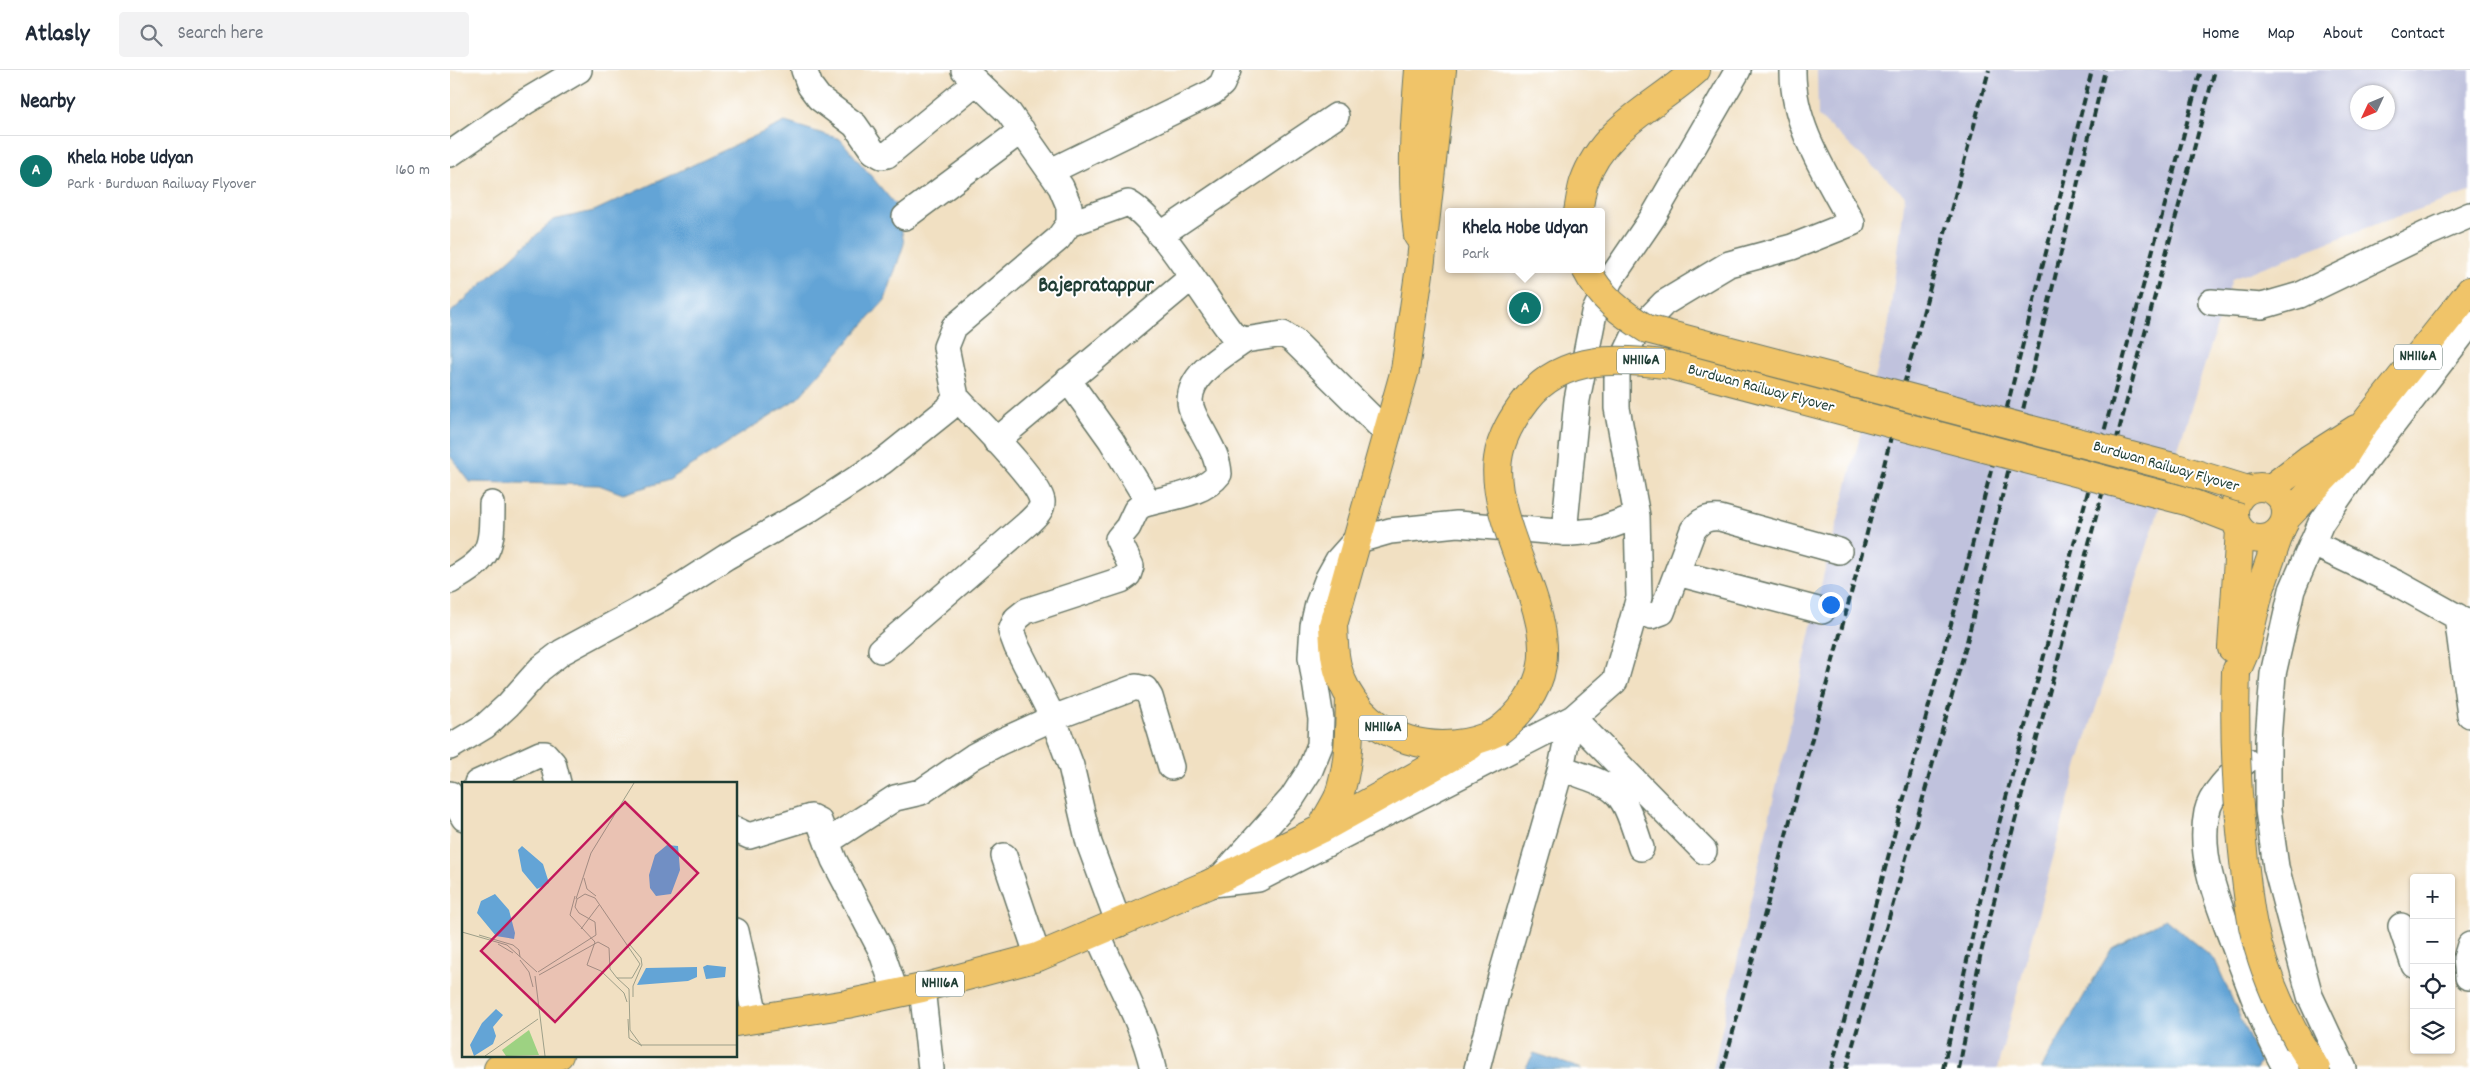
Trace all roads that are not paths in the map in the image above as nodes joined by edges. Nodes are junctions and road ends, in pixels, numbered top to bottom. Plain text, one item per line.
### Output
1 (579, 70) edge
2 (804, 70) edge
3 (1228, 70) edge
4 (1419, 70) edge
5 (1442, 70) edge
6 (1696, 70) edge
7 (1738, 70) edge
8 (1794, 70) edge
9 (970, 76) edge
10 (1336, 116) dead end
11 (1022, 130) junction
12 (450, 154) edge
13 (1051, 170) junction
14 (1579, 208) edge
15 (2470, 215) edge
16 (905, 217) dead end
17 (1069, 224) junction
18 (1160, 235) junction
19 (1421, 260) junction
20 (1588, 273) edge
21 (1192, 278) junction
22 (2470, 291) edge
23 (2211, 302) dead end
24 (2470, 324) edge
25 (1245, 340) junction
26 (1068, 380) junction
27 (956, 397) junction
28 (2365, 423) junction
29 (1388, 434) junction
30 (996, 441) junction
31 (2259, 490) junction
32 (1148, 503) junction
33 (492, 504) dead end
34 (1637, 516) junction
35 (2283, 524) junction
36 (2237, 525) junction
37 (1564, 533) junction
38 (1356, 541) junction
39 (2312, 543) junction
40 (1839, 551) dead end
41 (1677, 573) junction
42 (450, 581) edge
43 (1635, 610) junction
44 (1822, 611) dead end
45 (2464, 620) edge
46 (881, 650) dead end
47 (2236, 672) junction
48 (1350, 697) junction
49 (2470, 715) edge
50 (1053, 718) junction
51 (1570, 719) junction
52 (1488, 737) junction
53 (2268, 740) junction
54 (450, 747) edge
55 (1171, 767) dead end
56 (1561, 768) junction
57 (479, 782) edge
58 (558, 782) edge
59 (462, 790) edge
60 (450, 794) edge
61 (462, 815) edge
62 (1321, 829) junction
63 (738, 831) edge
64 (827, 842) junction
65 (1641, 848) dead end
66 (1704, 851) dead end
67 (1004, 856) dead end
68 (1214, 881) junction
69 (2401, 926) dead end
70 (1108, 928) junction
71 (2470, 946) edge
72 (738, 949) edge
73 (1038, 957) junction
74 (2414, 964) edge
75 (2463, 978) edge
76 (909, 991) junction
77 (746, 1020) edge
78 (555, 1056) edge
79 (498, 1069) edge
80 (931, 1069) edge
81 (1153, 1069) edge
82 (1477, 1069) edge
83 (2286, 1069) edge
84 (2316, 1069) edge
85 (2344, 1069) edge

1 - 12 street
2 - 9 street
3 - 13 street
4 - 19 main road
5 - 19 main road, NH116A
6 - 14 main road
7 - 37 street
8 - 34 street
9 - 11 street
10 - 18 street
11 - 13 street
11 - 16 street
13 - 17 street
15 - 23 street
17 - 18 street
17 - 27 street
18 - 21 street
19 - 29 main road, NH116A
20 - 31 main road, Burdwan Railway Flyover / NH116A, bridge
21 - 25 street
21 - 26 street
22 - 28 main road, Burdwan Railway Flyover / NH116A
24 - 39 street
25 - 29 street
25 - 32 street
26 - 30 street
26 - 32 street
27 - 30 street
27 - 54 street
28 - 31 main road, Burdwan Railway Flyover / NH116A
28 - 35 main road, Burdwan Railway Flyover / NH116A
29 - 38 main road, NH116A
30 - 46 street
31 - 35 main road
31 - 36 main road, Burdwan Railway Flyover / NH116A
32 - 50 street
33 - 42 street
34 - 37 street
34 - 43 street
35 - 36 main road, Burdwan Railway Flyover / NH116A
35 - 47 main road, Burdwan Railway Flyover
36 - 47 main road, Burdwan Railway Flyover
36 - 52 main road, Burdwan Railway Flyover / NH116A, bridge
37 - 38 street
38 - 48 main road, NH116A
38 - 68 street
39 - 45 street
39 - 53 street
40 - 41 street
41 - 43 street
41 - 44 street
43 - 51 street
45 - 49 street
47 - 84 main road, Burdwan Railway Flyover, bridge
48 - 52 main road, NH116A
48 - 62 main road, NH116A
50 - 55 street
50 - 64 street
50 - 70 street
51 - 56 street
51 - 66 street
51 - 68 street
52 - 62 main road, NH116A
53 - 83 street
53 - 85 street
56 - 65 street
56 - 82 street
57 - 58 street
59 - 60 street
60 - 61 street
62 - 68 main road, NH116A
63 - 64 street
64 - 76 street
67 - 73 street
68 - 70 main road, NH116A
69 - 74 street
70 - 73 main road, NH116A
70 - 81 street
71 - 75 street
72 - 77 street
73 - 76 main road, NH116A
76 - 77 main road, NH116A
76 - 80 street
78 - 79 main road

